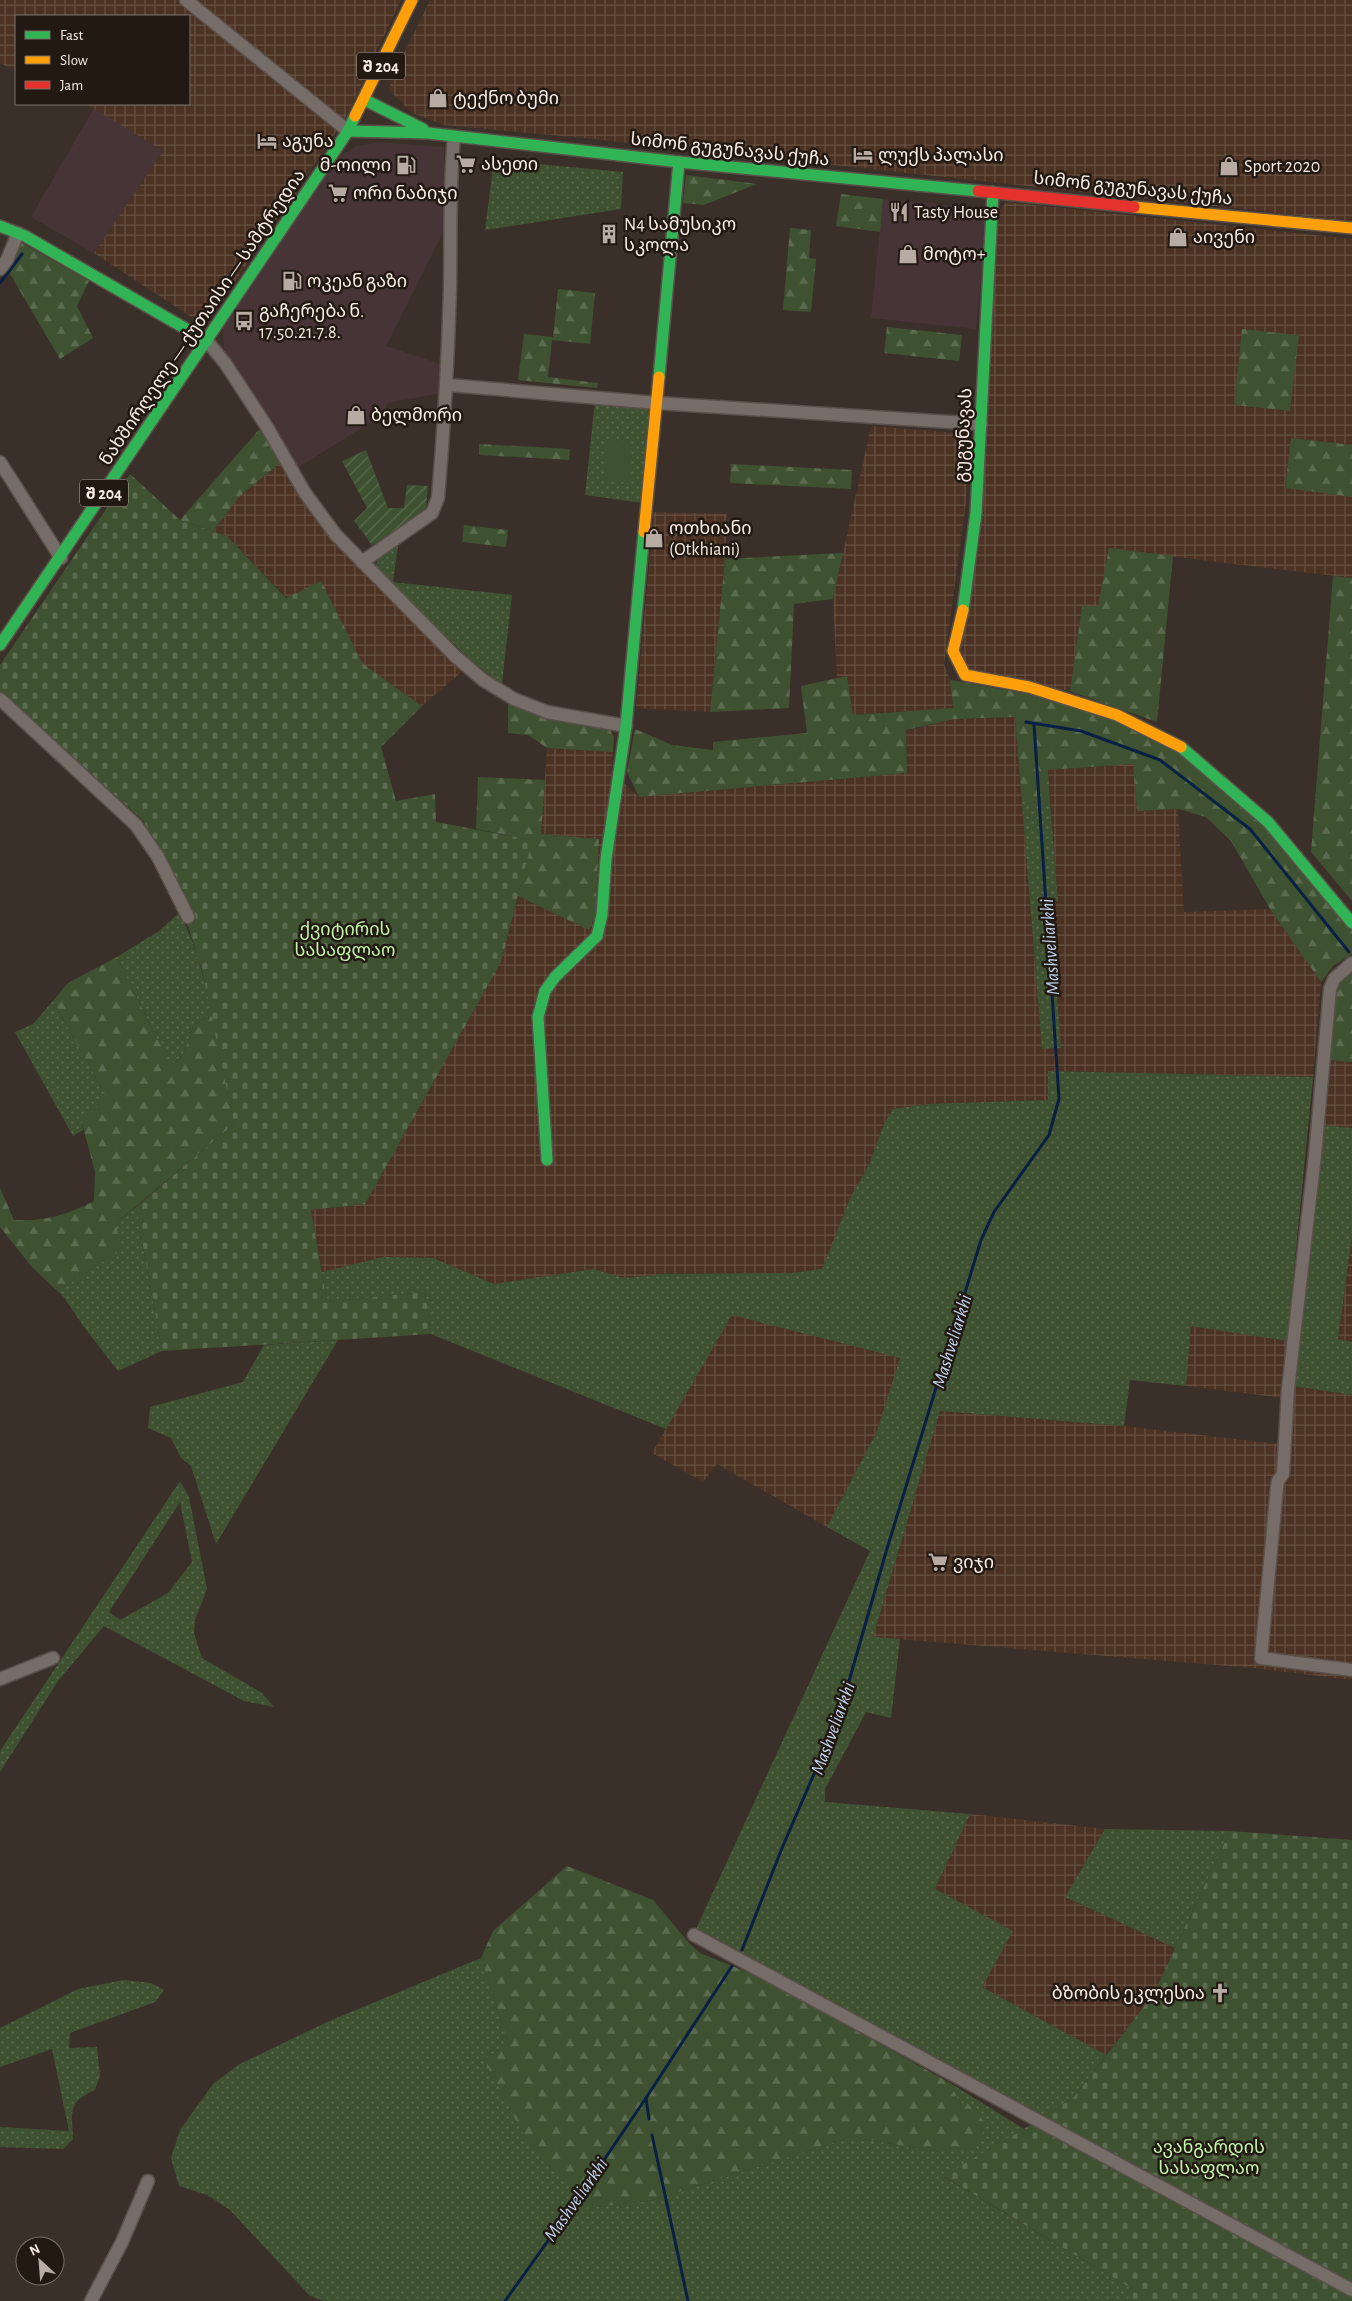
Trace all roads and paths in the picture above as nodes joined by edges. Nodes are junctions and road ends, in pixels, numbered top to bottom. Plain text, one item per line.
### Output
1 (186, 0) edge
2 (412, 0) edge
3 (365, 100) junction
4 (348, 131) junction
5 (433, 133) junction
6 (454, 137) junction
7 (679, 162) junction
8 (993, 192) junction
9 (0, 226) edge
10 (1352, 228) edge
11 (18, 233) junction
12 (0, 269) edge
13 (207, 341) junction
14 (448, 385) junction
15 (657, 403) junction
16 (981, 424) junction
17 (0, 462) edge
18 (60, 558) junction
19 (362, 562) junction
20 (0, 645) edge
21 (0, 699) edge
22 (626, 726) junction
23 (188, 917) dead end
24 (1352, 923) edge
25 (1352, 964) edge
26 (547, 1160) dead end
27 (53, 1658) dead end
28 (1352, 1670) edge
29 (0, 1679) edge
30 (694, 1935) dead end
31 (148, 2181) dead end
32 (1352, 2290) edge
33 (91, 2301) edge

1 - 4 street
2 - 3 street, შ 204
3 - 4 street, შ 204
3 - 5 street, სიმონ გუგუნავას ქუჩა
4 - 5 street, სიმონ გუგუნავას ქუჩა
4 - 13 street, ნახშირღელე — ქუთაისი — სამტრედია / შ 204
5 - 6 street, სიმონ გუგუნავას ქუჩა
6 - 7 street, სიმონ გუგუნავას ქუჩა
6 - 14 street
7 - 8 street, სიმონ გუგუნავას ქუჩა
7 - 15 street
8 - 10 street, სიმონ გუგუნავას ქუჩა
8 - 16 street, გუგუნავას
9 - 11 street
11 - 12 street
11 - 13 street
13 - 18 street, ნახშირღელე — ქუთაისი — სამტრედია / შ 204
13 - 19 street
14 - 15 street
14 - 19 street
15 - 16 street
15 - 22 street
16 - 24 street, გუგუნავას
17 - 18 street
18 - 20 street, ნახშირღელე — ქუთაისი — სამტრედია / შ 204
19 - 22 street
21 - 23 street
22 - 26 street
25 - 28 street
27 - 29 street
30 - 32 street
31 - 33 street

